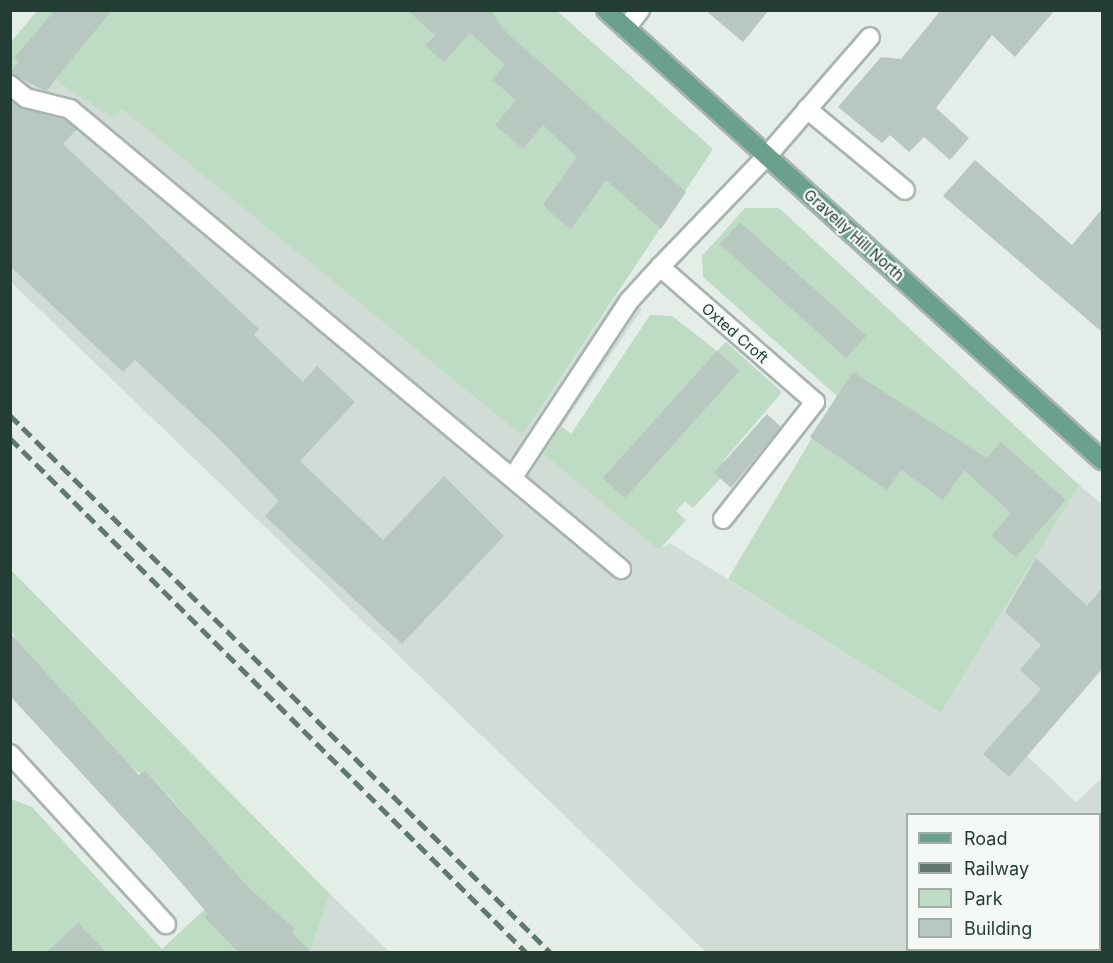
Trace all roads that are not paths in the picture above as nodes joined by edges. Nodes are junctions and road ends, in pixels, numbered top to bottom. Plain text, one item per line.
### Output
1 (606, 10) edge
2 (640, 10) edge
3 (626, 28) junction
4 (870, 37) dead end
5 (10, 85) edge
6 (807, 110) junction
7 (767, 156) junction
8 (905, 190) dead end
9 (660, 267) junction
10 (1102, 460) edge
11 (513, 477) junction
12 (723, 519) dead end
13 (621, 569) dead end
14 (11, 755) edge
15 (166, 924) dead end

1 - 3 main road, Gravelly Hill North
2 - 3 street
3 - 7 main road, Gravelly Hill North
4 - 6 street
5 - 11 street
6 - 7 street
6 - 8 street
7 - 9 street
7 - 10 main road, Gravelly Hill North
9 - 11 street
9 - 12 street, Oxted Croft
11 - 13 street
14 - 15 street

